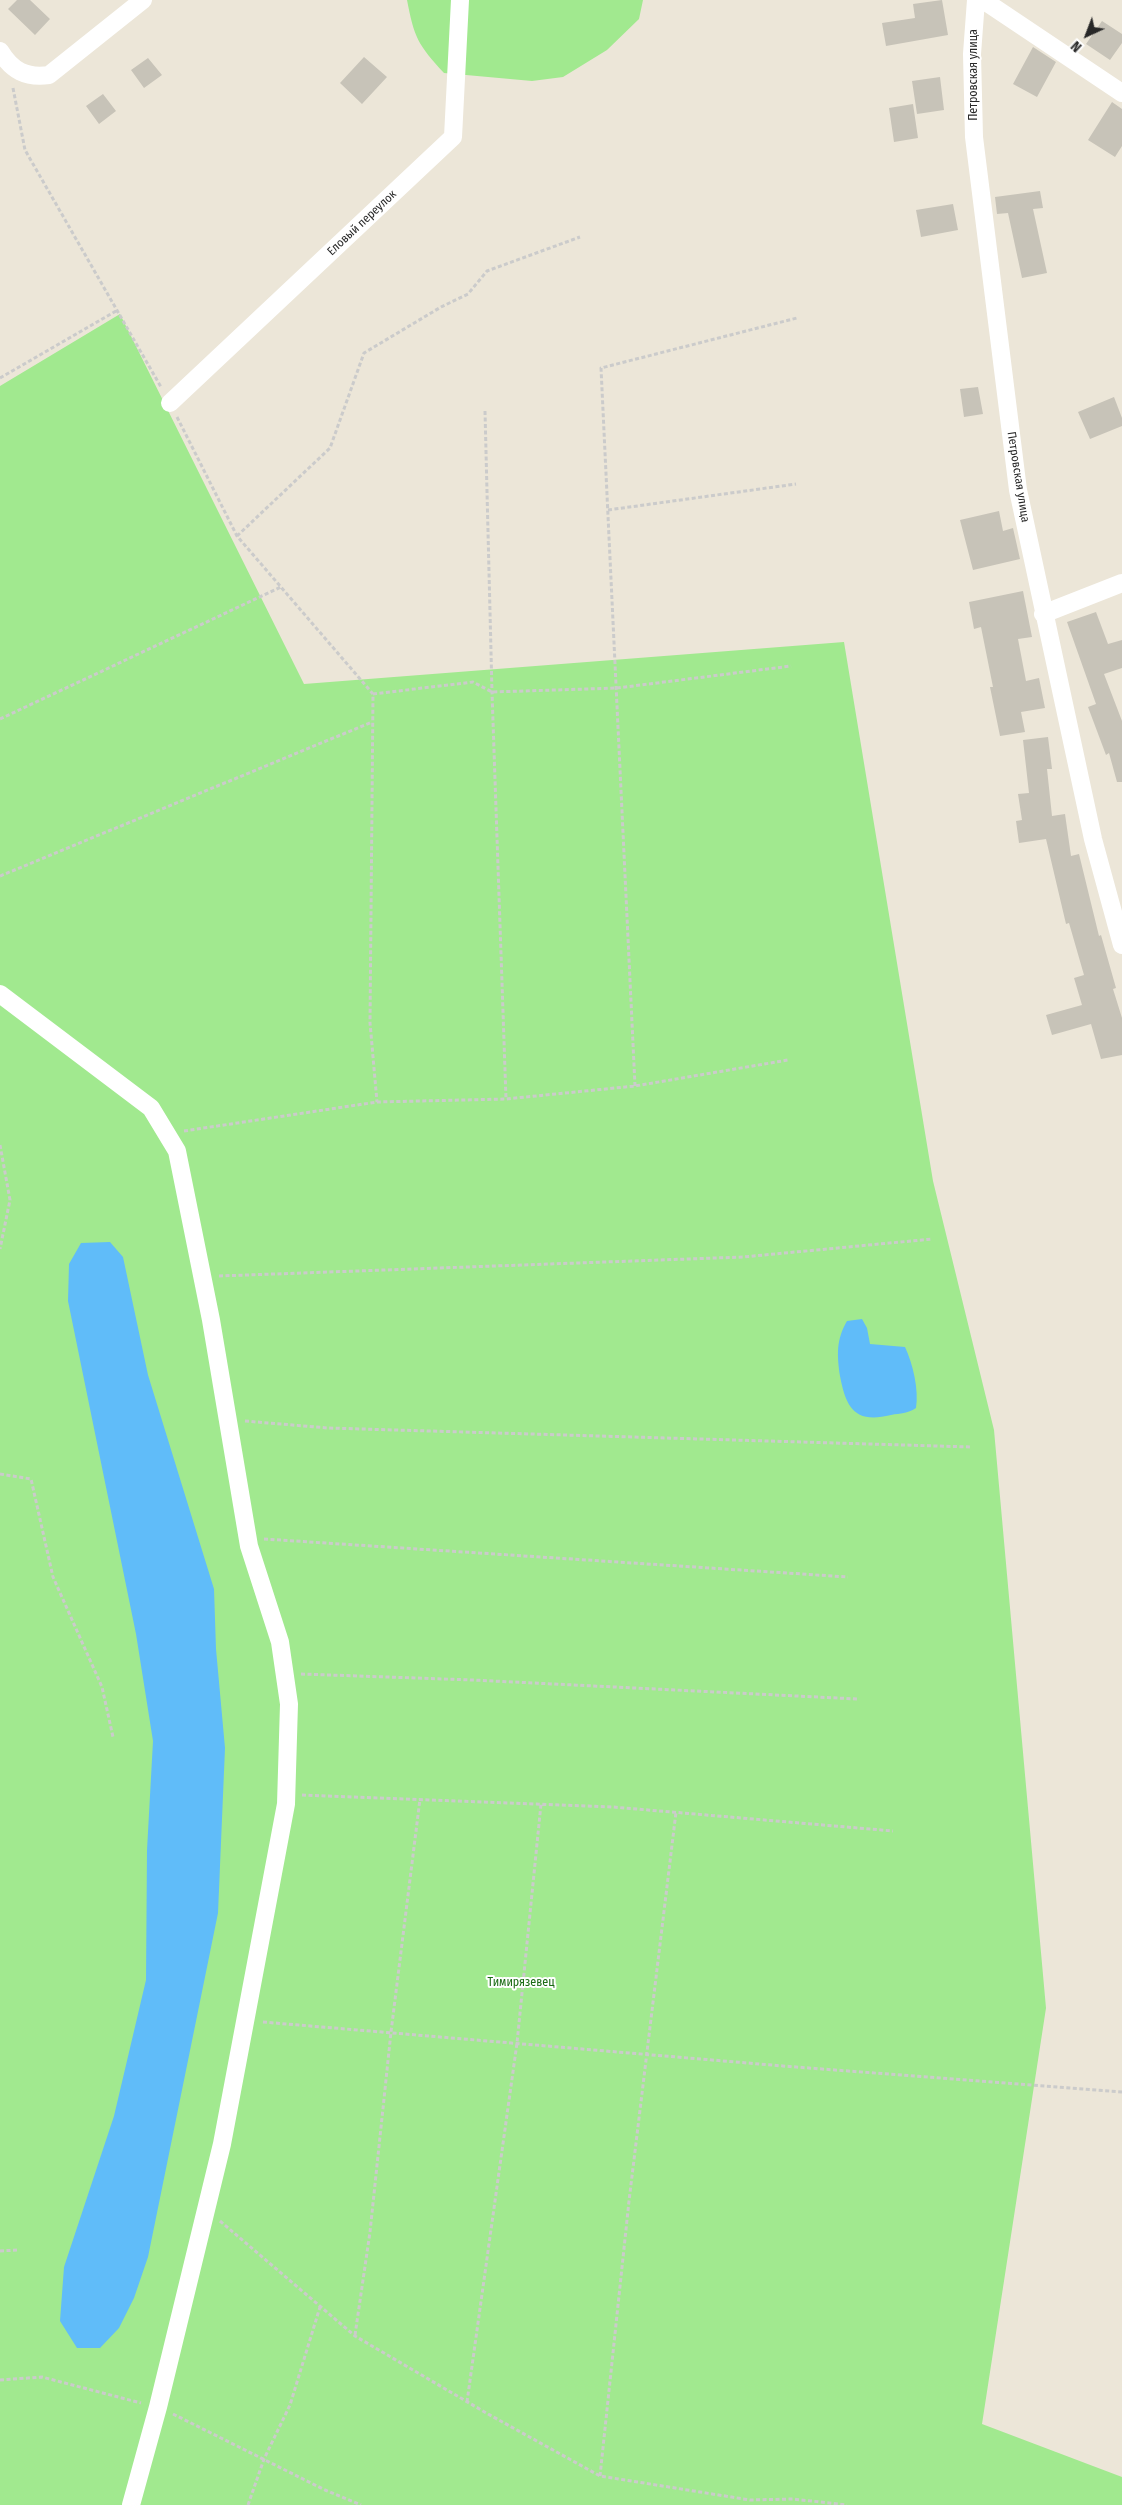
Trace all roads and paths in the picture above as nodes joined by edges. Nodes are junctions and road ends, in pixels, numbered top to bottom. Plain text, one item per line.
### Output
1 (143, 0) edge
2 (460, 0) edge
3 (976, 0) edge
4 (983, 0) edge
5 (5, 58) edge
6 (1122, 93) edge
7 (580, 237) dead end
8 (116, 311) dead end
9 (797, 318) dead end
10 (0, 378) edge
11 (170, 403) dead end
12 (485, 411) dead end
13 (796, 484) dead end
14 (608, 510) junction
15 (237, 536) dead end
16 (1122, 583) edge
17 (281, 587) dead end
18 (1043, 614) junction
19 (791, 666) dead end
20 (617, 688) junction
21 (492, 692) junction
22 (0, 719) edge
23 (372, 722) junction
24 (0, 876) edge
25 (1122, 945) edge
26 (0, 994) edge
27 (788, 1060) dead end
28 (635, 1086) junction
29 (506, 1099) junction
30 (377, 1102) junction
31 (166, 1133) junction
32 (0, 1145) edge
33 (932, 1239) dead end
34 (0, 1249) edge
35 (202, 1276) junction
36 (228, 1419) junction
37 (971, 1447) dead end
38 (0, 1474) edge
39 (248, 1538) junction
40 (848, 1577) dead end
41 (284, 1673) junction
42 (857, 1699) dead end
43 (113, 1738) dead end
44 (286, 1794) junction
45 (420, 1799) junction
46 (541, 1804) junction
47 (676, 1812) junction
48 (893, 1831) dead end
49 (245, 2021) junction
50 (391, 2032) junction
51 (517, 2043) junction
52 (648, 2055) junction
53 (1122, 2092) edge
54 (206, 2209) junction
55 (17, 2250) dead end
56 (0, 2251) edge
57 (320, 2307) junction
58 (355, 2336) junction
59 (0, 2380) edge
60 (467, 2402) junction
61 (158, 2407) junction
62 (264, 2459) junction
63 (600, 2476) junction
64 (131, 2505) edge
65 (248, 2505) edge
66 (361, 2505) edge
67 (848, 2505) edge

1 - 5 street
2 - 11 street, Еловый переулок
3 - 18 street, Петровская улица
4 - 6 street
7 - 15 path
8 - 10 path
9 - 14 path
12 - 21 path
13 - 14 path
14 - 20 path
16 - 18 street
17 - 22 path
18 - 25 street, Петровская улица
19 - 20 path
20 - 21 path
20 - 28 path
21 - 23 path
21 - 29 path
23 - 24 path
23 - 30 path
26 - 31 street
27 - 28 path
28 - 29 path
29 - 30 path
30 - 31 path
31 - 35 street
32 - 34 path
33 - 35 path
35 - 36 street
36 - 37 path
36 - 39 street
38 - 43 path
39 - 40 path
39 - 41 street
41 - 42 path
41 - 44 street
44 - 45 path
44 - 49 street
45 - 46 path
45 - 50 path
46 - 47 path
46 - 51 path
47 - 48 path
47 - 52 path
49 - 50 path
49 - 54 street
50 - 51 path
50 - 58 path
51 - 52 path
51 - 60 path
52 - 53 path
52 - 63 path
54 - 57 path
54 - 61 street
55 - 56 path
57 - 58 path
57 - 62 path
58 - 60 path
59 - 61 path
60 - 63 path
61 - 62 path
61 - 64 street
62 - 65 path
62 - 66 path
63 - 67 path

